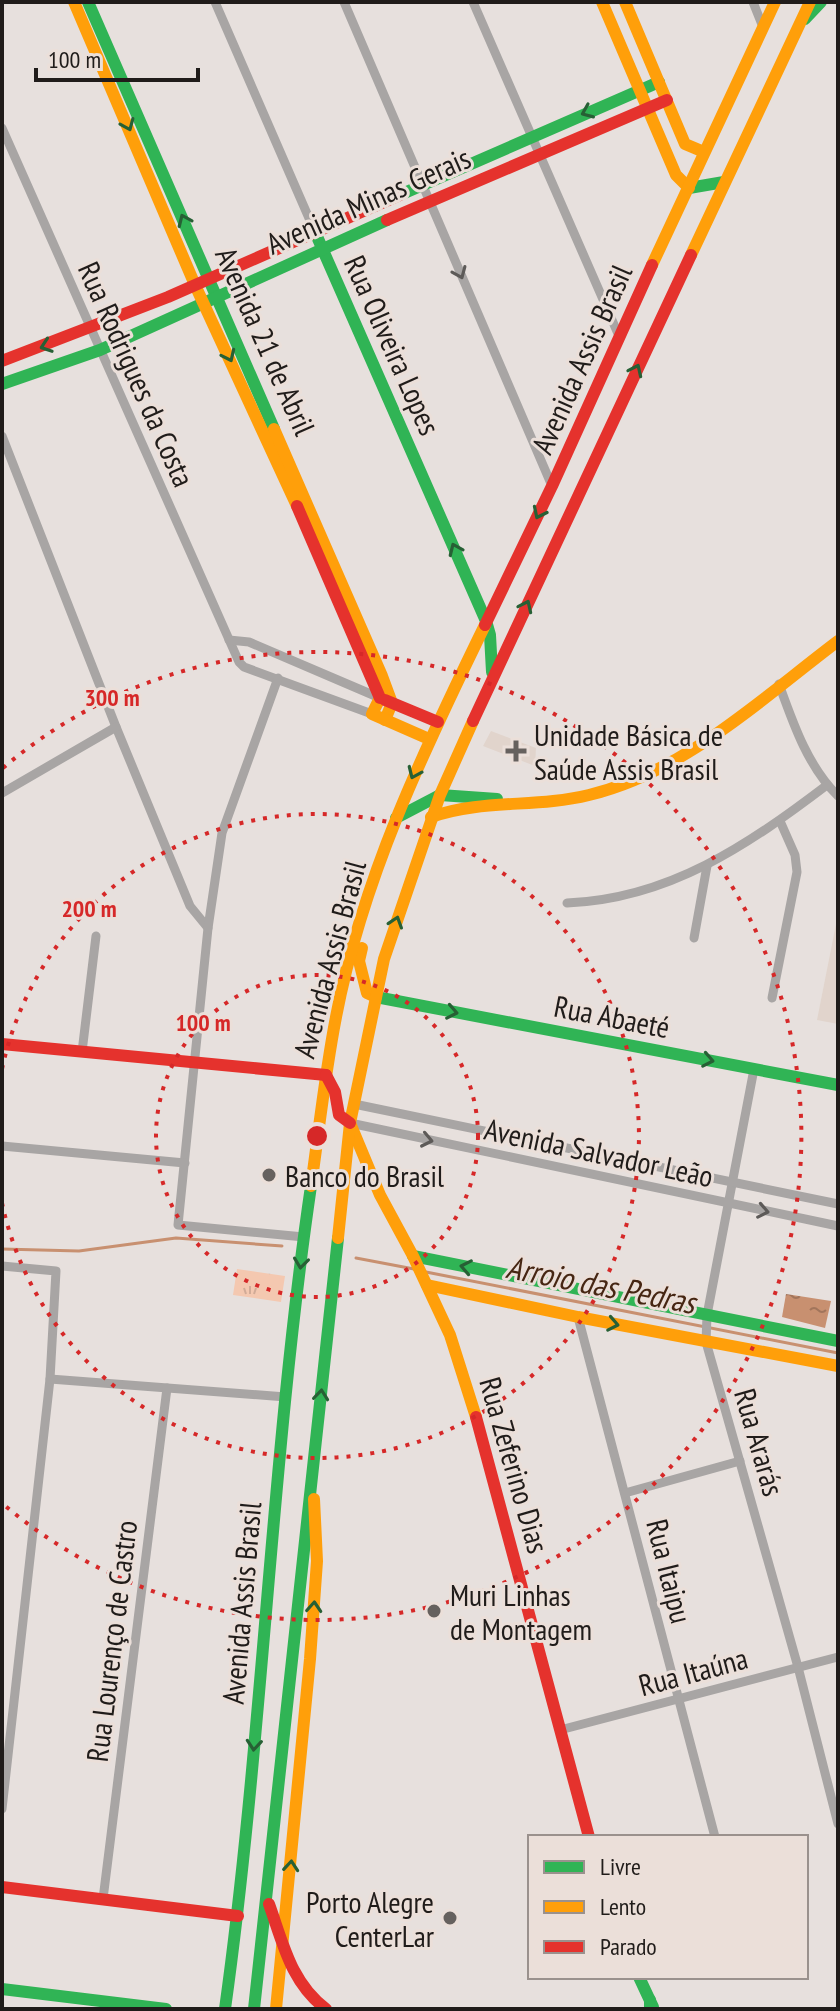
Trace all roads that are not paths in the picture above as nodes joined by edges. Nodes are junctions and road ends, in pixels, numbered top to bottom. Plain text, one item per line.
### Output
1 (74, 2) edge
2 (88, 2) edge
3 (215, 2) edge
4 (344, 2) edge
5 (473, 2) edge
6 (602, 2) edge
7 (625, 2) edge
8 (753, 2) edge
9 (775, 2) edge
10 (810, 2) edge
11 (821, 2) edge
12 (763, 27) junction
13 (798, 27) junction
14 (107, 59) junction
15 (659, 82) junction
16 (640, 89) junction
17 (667, 100) junction
18 (648, 108) junction
19 (2, 128) edge
20 (532, 135) junction
21 (704, 152) junction
22 (541, 154) junction
23 (724, 182) junction
24 (422, 183) junction
25 (689, 188) junction
26 (430, 201) junction
27 (315, 232) junction
28 (322, 249) junction
29 (210, 278) junction
30 (195, 285) junction
31 (217, 295) junction
32 (204, 302) junction
33 (91, 330) junction
34 (619, 336) junction
35 (100, 350) junction
36 (2, 361) edge
37 (2, 384) edge
38 (2, 436) edge
39 (274, 440) junction
40 (552, 486) junction
41 (486, 621) junction
42 (229, 640) junction
43 (838, 641) edge
44 (493, 677) junction
45 (278, 678) junction
46 (779, 684) junction
47 (386, 700) junction
48 (372, 714) junction
49 (385, 720) junction
50 (438, 722) junction
51 (116, 727) junction
52 (429, 739) junction
53 (827, 785) junction
54 (2, 793) edge
55 (440, 795) junction
56 (838, 796) edge
57 (536, 802) junction
58 (431, 817) junction
59 (396, 818) junction
60 (780, 821) junction
61 (707, 866) junction
62 (567, 903) dead end
63 (363, 913) junction
64 (208, 928) junction
65 (96, 936) dead end
66 (694, 938) dead end
67 (376, 997) junction
68 (772, 998) dead end
69 (2, 1044) edge
70 (82, 1052) junction
71 (195, 1063) junction
72 (754, 1069) junction
73 (326, 1075) junction
74 (838, 1085) edge
75 (354, 1104) junction
76 (350, 1123) junction
77 (525, 1142) junction
78 (2, 1146) edge
79 (521, 1160) junction
80 (185, 1163) junction
81 (732, 1183) junction
82 (728, 1204) junction
83 (838, 1204) edge
84 (838, 1226) edge
85 (304, 1237) junction
86 (414, 1259) junction
87 (2, 1266) edge
88 (426, 1282) junction
89 (578, 1317) junction
90 (707, 1319) junction
91 (706, 1338) junction
92 (838, 1341) edge
93 (838, 1366) edge
94 (50, 1379) junction
95 (167, 1388) junction
96 (286, 1397) junction
97 (740, 1461) junction
98 (312, 1472) junction
99 (625, 1493) junction
100 (838, 1657) edge
101 (798, 1667) junction
102 (679, 1701) junction
103 (560, 1730) junction
104 (833, 1785) edge
105 (2, 1809) edge
106 (838, 1824) edge
107 (588, 1835) edge
108 (714, 1835) edge
109 (2, 1887) edge
110 (103, 1899) junction
111 (267, 1900) junction
112 (238, 1916) junction
113 (284, 1943) junction
114 (640, 1979) edge
115 (2, 1989) edge
116 (651, 2006) edge
117 (166, 2009) edge
118 (225, 2009) edge
119 (254, 2009) edge
120 (276, 2009) edge
121 (326, 2009) edge

1 - 14 street, Avenida 21 de Abril
2 - 14 street, Avenida 21 de Abril
3 - 27 street, Rua Oliveira Lopes
4 - 24 street
5 - 20 street
6 - 16 street
7 - 15 street
8 - 12 street
9 - 12 street, Avenida Assis Brasil
10 - 13 street, Avenida Assis Brasil
11 - 13 street
12 - 21 street, Avenida Assis Brasil
13 - 23 street, Avenida Assis Brasil
29 -> 14 street, Avenida 21 de Abril
14 -> 30 street, Avenida 21 de Abril
15 - 16 street, Avenida Minas Gerais
15 - 17 street
16 - 18 street
16 -> 20 street, Avenida Minas Gerais
17 - 18 street, Avenida Minas Gerais
17 - 21 street
18 - 22 street, Avenida Minas Gerais
18 - 25 street
19 - 33 street, Rua Rodrigues da Costa
20 - 22 street
20 - 24 street, Avenida Minas Gerais
21 - 25 street, Avenida Assis Brasil
22 - 26 street, Avenida Minas Gerais
22 - 34 street
23 - 25 street
44 -> 23 street, Avenida Assis Brasil
24 - 26 street
24 - 27 street, Avenida Minas Gerais
25 - 34 street, Avenida Assis Brasil
26 - 28 street, Avenida Minas Gerais
26 -> 40 street
27 - 28 street, Rua Oliveira Lopes
27 - 29 street, Avenida Minas Gerais
28 - 31 street, Avenida Minas Gerais
41 -> 28 street, Rua Oliveira Lopes
29 - 30 street, Avenida Minas Gerais
29 - 31 street, Avenida 21 de Abril
30 - 32 street, Avenida 21 de Abril
30 - 33 street, Avenida Minas Gerais
31 - 32 street, Avenida Minas Gerais
31 - 39 street, Avenida 21 de Abril
32 - 35 street, Avenida Minas Gerais
32 -> 39 street, Avenida 21 de Abril
33 - 35 street, Rua Rodrigues da Costa
33 -> 36 street, Avenida Minas Gerais
34 - 40 street, Avenida Assis Brasil
35 - 37 street, Avenida Minas Gerais
35 - 42 street, Rua Rodrigues da Costa
38 - 51 street
39 - 47 street, Avenida 21 de Abril
40 -> 41 street, Avenida Assis Brasil
41 - 44 street, Rua Oliveira Lopes
41 - 50 street, Avenida Assis Brasil
42 - 45 street, Rua Rodrigues da Costa
42 - 47 street
43 - 46 street
44 - 55 street, Avenida Assis Brasil
45 - 48 street, Rua Rodrigues da Costa
45 - 64 street
46 - 53 street
46 - 57 street
47 - 48 street
47 - 49 street
47 - 50 street
48 - 49 street
49 - 52 street
50 - 52 street, Avenida Assis Brasil
51 - 54 street
51 - 64 street
52 -> 59 street, Avenida Assis Brasil
53 - 56 street
53 - 60 street
55 - 57 street
55 - 58 street, Avenida Assis Brasil
55 - 59 street
57 - 58 street
67 -> 58 street, Avenida Assis Brasil
59 - 63 street, Avenida Assis Brasil
60 - 61 street
60 - 68 street
61 - 62 street
61 - 66 street
63 - 67 street
63 - 73 street, Avenida Assis Brasil
64 - 71 street
65 - 70 street
67 -> 72 street, Rua Abaeté
67 - 75 street, Avenida Assis Brasil
69 - 70 street
70 - 71 street
71 - 73 street
71 - 80 street
72 - 74 street, Rua Abaeté
72 - 81 street, Rua Ararás
73 - 76 street, Rua Zeferino Dias
73 - 85 street, Avenida Assis Brasil
75 - 76 street, Avenida Assis Brasil
75 - 77 street, Avenida Salvador Leão
76 -> 79 street, Avenida Salvador Leão
76 - 86 street, Rua Zeferino Dias
98 -> 76 street, Avenida Assis Brasil
77 - 79 street
77 - 81 street, Avenida Salvador Leão
78 - 80 street
79 - 82 street, Avenida Salvador Leão
80 - 85 street
81 - 82 street, Rua Ararás
81 - 83 street, Avenida Salvador Leão
82 -> 84 street, Avenida Salvador Leão
82 - 90 street, Rua Ararás
85 -> 96 street, Avenida Assis Brasil
86 - 88 street, Rua Zeferino Dias
90 -> 86 street
87 - 94 street
88 - 89 street
88 - 103 street, Rua Zeferino Dias
89 -> 91 street
89 - 99 street, Rua Itaipu
90 - 91 street, Rua Ararás
90 - 92 street
91 - 93 street
91 - 97 street, Rua Ararás
94 - 95 street
94 - 105 street
95 - 96 street
95 - 110 street, Rua Lourenço de Castro
96 -> 112 street, Avenida Assis Brasil
97 - 99 street
97 - 101 street, Rua Ararás
98 - 111 street, Avenida Assis Brasil
113 -> 98 street, Avenida Assis Brasil
99 - 102 street, Rua Itaipu
100 - 101 street, Rua Itaúna
101 - 102 street, Rua Itaúna
101 - 104 street, Rua Ararás
102 - 103 street, Rua Itaúna
102 - 108 street, Rua Itaipu
103 - 107 street, Rua Zeferino Dias
104 - 106 street, Rua Ararás
109 - 110 street
110 - 112 street
111 - 113 street
111 - 119 street, Avenida Assis Brasil
112 - 118 street, Avenida Assis Brasil
113 - 120 street, Avenida Assis Brasil
113 - 121 street
114 - 116 street
115 - 117 street

